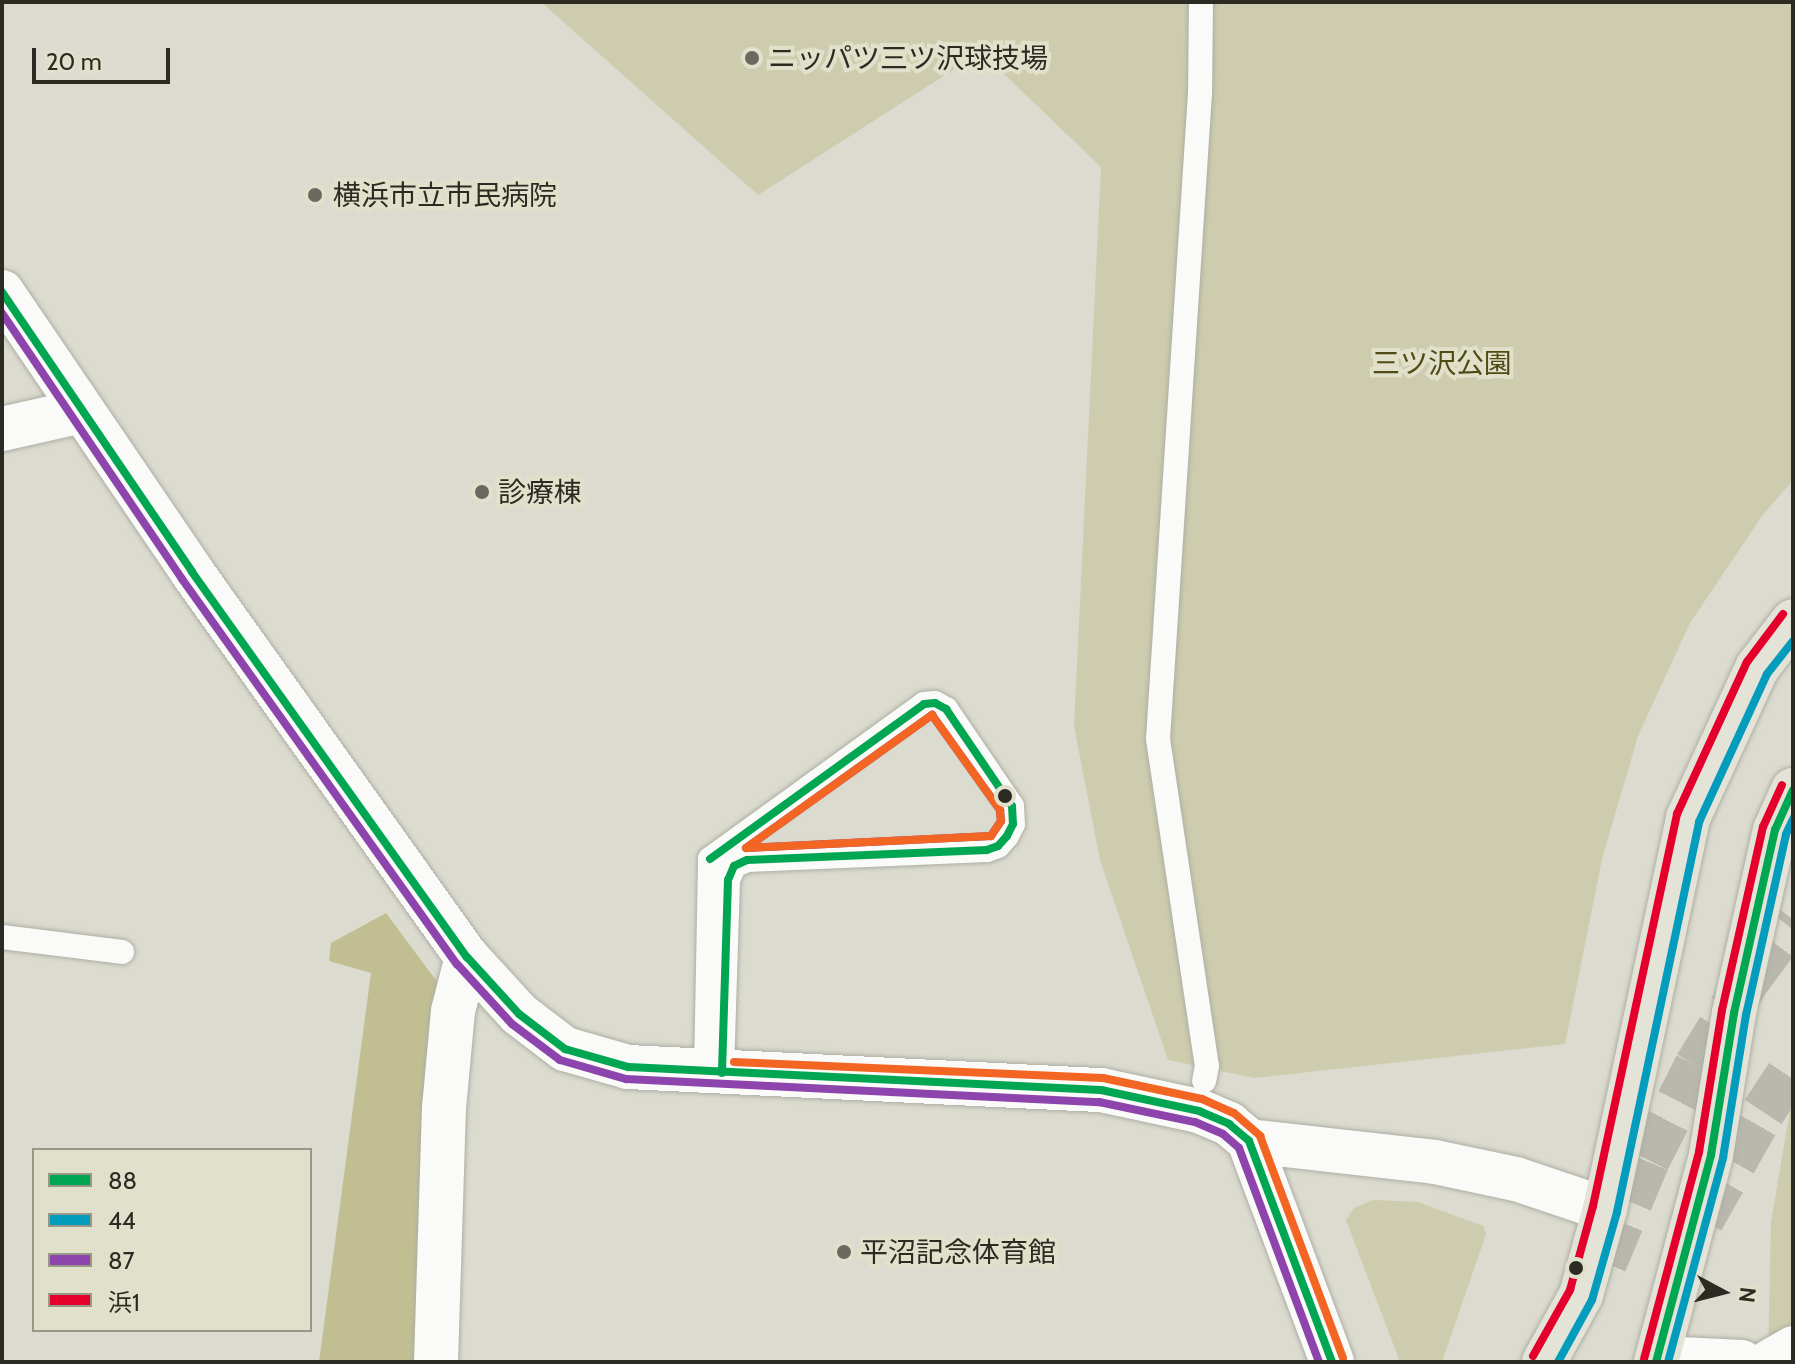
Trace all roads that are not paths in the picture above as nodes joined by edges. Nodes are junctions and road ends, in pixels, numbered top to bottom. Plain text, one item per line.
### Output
1 (1201, 2) edge
2 (2, 292) edge
3 (82, 411) junction
4 (2, 429) edge
5 (1793, 621) edge
6 (1793, 790) edge
7 (2, 937) edge
8 (122, 952) dead end
9 (467, 957) junction
10 (714, 1073) junction
11 (1204, 1081) dead end
12 (1249, 1141) junction
13 (1605, 1209) junction
14 (1793, 1348) edge
15 (1658, 1360) edge
16 (436, 1362) edge
17 (1332, 1362) edge
18 (1544, 1362) edge
19 (1742, 1362) edge
20 (1769, 1362) edge

1 - 11 lane
2 - 3 street
3 - 4 street
3 - 9 street
5 - 13 main road
6 - 15 main road
7 - 8 lane
9 - 10 street
9 - 16 street
10 - 10 lane
10 - 12 street
12 - 13 street
12 - 17 street
13 - 18 main road
14 - 20 street
15 - 19 street

